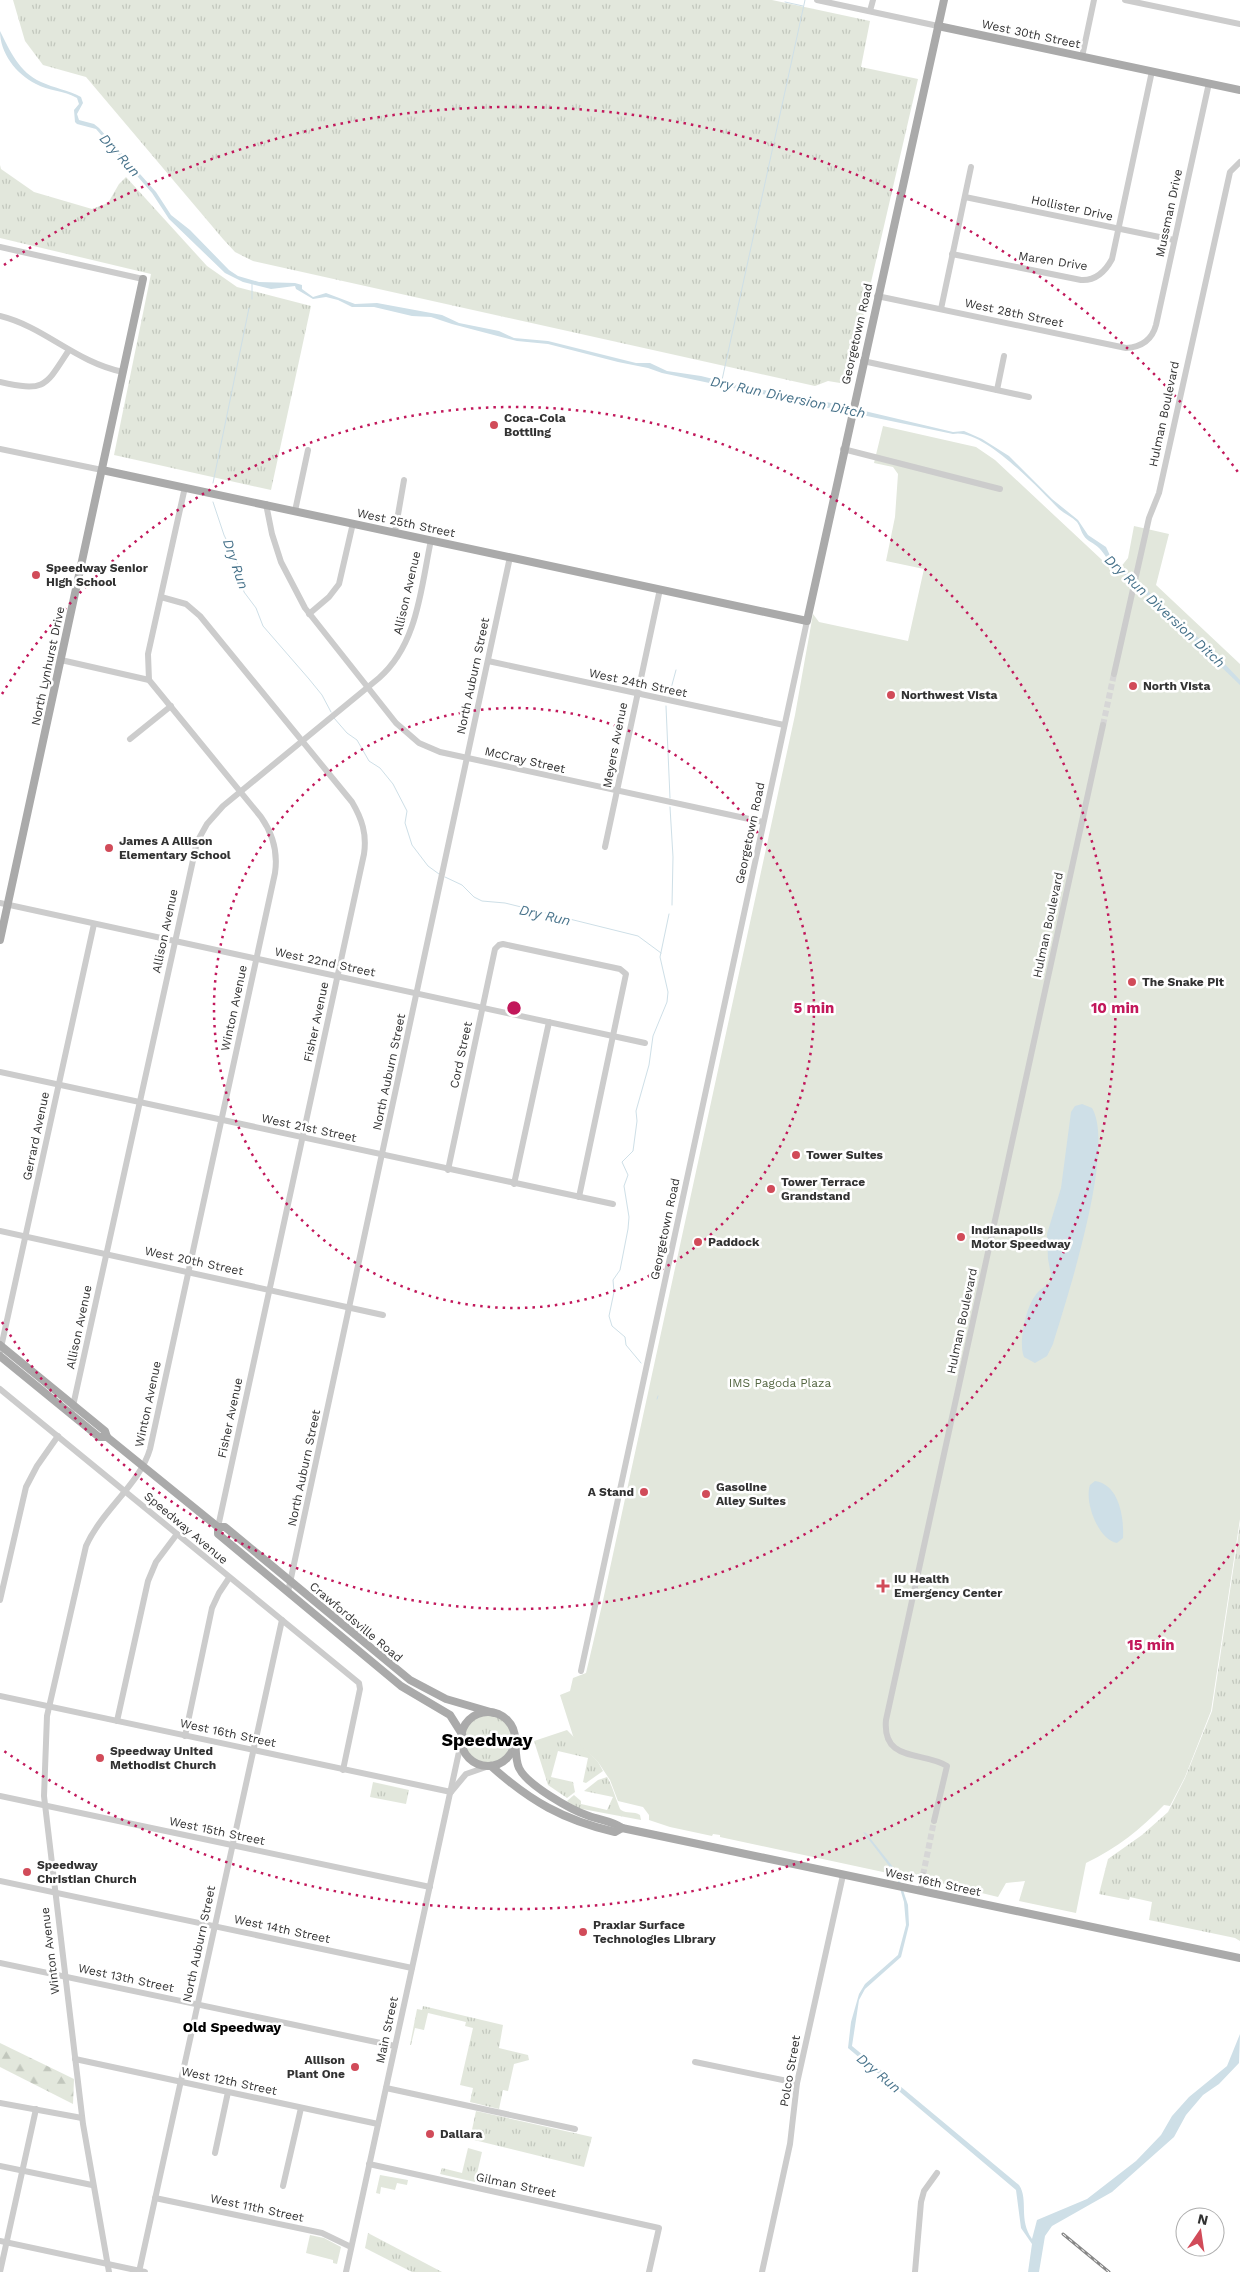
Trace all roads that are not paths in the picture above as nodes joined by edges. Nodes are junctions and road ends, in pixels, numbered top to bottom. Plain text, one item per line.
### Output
1 (817, 0) edge
2 (872, 0) edge
3 (944, 0) edge
4 (1094, 0) edge
5 (1125, 0) edge
6 (870, 11) junction
7 (1240, 24) edge
8 (938, 26) junction
9 (1082, 56) junction
10 (1152, 72) junction
11 (1208, 83) junction
12 (1240, 90) edge
13 (1240, 162) edge
14 (971, 167) dead end
15 (965, 197) junction
16 (1118, 229) junction
17 (1174, 240) junction
18 (0, 247) edge
19 (952, 254) junction
20 (143, 280) joint
21 (877, 296) junction
22 (941, 309) junction
23 (0, 316) edge
24 (1145, 343) joint
25 (69, 350) junction
26 (1004, 356) dead end
27 (862, 361) junction
28 (123, 372) junction
29 (0, 382) edge
30 (997, 390) junction
31 (1029, 397) dead end
32 (0, 449) edge
33 (843, 449) junction
34 (308, 450) dead end
35 (102, 470) junction
36 (404, 480) dead end
37 (185, 487) junction
38 (1000, 489) dead end
39 (266, 504) junction
40 (295, 510) junction
41 (353, 523) junction
42 (394, 532) junction
43 (431, 540) junction
44 (510, 557) junction
45 (660, 589) junction
46 (161, 597) junction
47 (309, 614) junction
48 (806, 621) junction
49 (61, 660) junction
50 (488, 661) junction
51 (1114, 674) tunnel mouth
52 (150, 680) junction
53 (368, 687) junction
54 (637, 694) junction
55 (171, 706) junction
56 (784, 725) junction
57 (1103, 725) tunnel mouth
58 (130, 739) dead end
59 (302, 741) junction
60 (466, 758) junction
61 (240, 791) junction
62 (617, 792) junction
63 (763, 822) junction
64 (605, 846) dead end
65 (4, 904) edge
66 (94, 924) junction
67 (0, 940) edge
68 (174, 941) junction
69 (256, 959) junction
70 (337, 976) junction
71 (418, 994) junction
72 (483, 1008) junction
73 (549, 1022) junction
74 (614, 1036) junction
75 (645, 1043) dead end
76 (0, 1072) edge
77 (59, 1085) junction
78 (140, 1102) junction
79 (221, 1120) junction
80 (302, 1138) junction
81 (383, 1156) junction
82 (448, 1170) junction
83 (514, 1184) junction
84 (579, 1197) junction
85 (613, 1204) dead end
86 (0, 1231) edge
87 (26, 1236) junction
88 (107, 1254) junction
89 (188, 1272) junction
90 (269, 1290) junction
91 (350, 1307) junction
92 (383, 1315) dead end
93 (0, 1348) edge
94 (0, 1356) edge
95 (0, 1389) edge
96 (74, 1405) junction
97 (72, 1415) junction
98 (58, 1436) junction
99 (106, 1437) junction
100 (143, 1467) junction
101 (124, 1490) junction
102 (218, 1527) junction
103 (176, 1534) junction
104 (230, 1578) junction
105 (290, 1582) junction
106 (288, 1592) junction
107 (0, 1600) edge
108 (282, 1620) junction
109 (581, 1671) dead end
110 (0, 1696) edge
111 (49, 1707) junction
112 (494, 1713) junction
113 (117, 1721) junction
114 (185, 1736) junction
115 (462, 1736) junction
116 (515, 1737) junction
117 (253, 1750) junction
118 (490, 1766) junction
119 (342, 1770) junction
120 (451, 1792) junction
121 (0, 1796) edge
122 (45, 1805) junction
123 (934, 1821) tunnel mouth
124 (622, 1828) junction
125 (232, 1845) junction
126 (843, 1874) junction
127 (923, 1875) tunnel mouth
128 (0, 1881) edge
129 (430, 1887) junction
130 (920, 1891) junction
131 (55, 1893) junction
132 (214, 1927) junction
133 (1240, 1958) edge
134 (0, 1963) edge
135 (412, 1968) junction
136 (65, 1977) junction
137 (198, 2004) junction
138 (395, 2046) junction
139 (74, 2059) junction
140 (695, 2062) dead end
141 (181, 2082) junction
142 (797, 2083) junction
143 (386, 2088) junction
144 (228, 2092) junction
145 (0, 2103) edge
146 (301, 2108) junction
147 (36, 2109) junction
148 (82, 2118) junction
149 (378, 2124) junction
150 (575, 2129) dead end
151 (215, 2153) dead end
152 (369, 2164) junction
153 (0, 2166) edge
154 (22, 2170) junction
155 (937, 2173) dead end
156 (92, 2185) junction
157 (283, 2186) dead end
158 (155, 2198) junction
159 (3, 2242) edge
160 (351, 2248) junction
161 (108, 2264) junction
162 (0, 2272) edge
163 (109, 2272) edge
164 (141, 2272) edge
165 (346, 2272) edge
166 (649, 2272) edge
167 (762, 2272) edge
168 (915, 2272) edge

1 - 6 street, West 30th Street
2 - 6 street
3 - 8 main road, Georgetown Road
4 - 9 street
5 - 7 street
6 - 8 street, West 30th Street
8 - 9 main road, West 30th Street
8 - 21 main road, Georgetown Road
9 - 10 main road, West 30th Street
10 - 11 main road, West 30th Street
10 - 16 street, Maren Drive
11 - 12 main road, West 30th Street
11 - 17 street, Mussman Drive
13 - 51 street, Hulman Boulevard
14 - 15 street
15 - 16 street, Hollister Drive
15 - 19 street
16 - 17 street, Hollister Drive
16 - 19 street, Maren Drive
17 - 24 street, Mussman Drive
18 - 20 street
19 - 22 street
20 - 28 main road, North Lynhurst Drive
21 - 22 street, West 28th Street
21 - 27 main road, Georgetown Road
22 - 24 street, West 28th Street
23 - 25 street
25 - 28 street
25 - 29 street
26 - 30 street
27 - 30 street
27 - 33 main road, Georgetown Road
28 - 35 main road, North Lynhurst Drive
30 - 31 street
32 - 35 street, West 25th Street
33 - 38 street
33 - 48 main road, Georgetown Road
34 - 40 street
35 - 37 main road, West 25th Street
35 - 49 main road, North Lynhurst Drive
36 - 42 street
37 - 39 main road, West 25th Street
37 - 46 street
39 - 40 main road, West 25th Street
39 - 47 street, McCray Street
40 - 41 main road, West 25th Street
41 - 42 main road, West 25th Street
41 - 47 street
42 - 43 main road, West 25th Street
43 - 44 main road, West 25th Street
43 - 53 street, Allison Avenue
44 - 45 main road, West 25th Street
44 - 50 street, North Auburn Street
45 - 48 main road, West 25th Street
45 - 54 street, Meyers Avenue
46 - 52 street
46 - 59 street, Fisher Avenue
47 - 53 street, McCray Street
48 - 56 street, Georgetown Road
49 - 52 street
49 - 65 main road, North Lynhurst Drive
50 - 54 street, West 24th Street
50 - 60 street, North Auburn Street
52 - 55 street, Winton Avenue
53 - 59 street, Allison Avenue
53 - 60 street, McCray Street
54 - 56 street, West 24th Street
54 - 62 street, Meyers Avenue
55 - 58 street
55 - 61 street, Winton Avenue
56 - 63 street, Georgetown Road
57 - 123 street, Hulman Boulevard
59 - 61 street, Allison Avenue
59 - 70 street, Fisher Avenue
60 - 62 street, McCray Street
60 - 71 street, North Auburn Street
61 - 68 street, Allison Avenue
61 - 69 street, Winton Avenue
62 - 63 street, McCray Street
62 - 64 street, Meyers Avenue
63 - 109 street, Georgetown Road
65 - 66 street, West 22nd Street
65 - 67 main road, North Lynhurst Drive
66 - 68 street, West 22nd Street
66 - 77 street, Gerrard Avenue
68 - 69 street, West 22nd Street
68 - 78 street, Allison Avenue
69 - 70 street, West 22nd Street
69 - 79 street, Winton Avenue
70 - 71 street, West 22nd Street
70 - 80 street, Fisher Avenue
71 - 72 street, West 22nd Street
71 - 81 street, North Auburn Street
72 - 73 street, West 22nd Street
72 - 74 street, Cord Street
72 - 82 street, Cord Street
73 - 74 street, West 22nd Street
73 - 83 street
74 - 75 street, West 22nd Street
74 - 84 street
76 - 77 street, West 21st Street
77 - 78 street, West 21st Street
77 - 87 street, Gerrard Avenue
78 - 79 street, West 21st Street
78 - 88 street, Allison Avenue
79 - 80 street, West 21st Street
79 - 89 street, Winton Avenue
80 - 81 street, West 21st Street
80 - 90 street, Fisher Avenue
81 - 82 street, West 21st Street
81 - 91 street, North Auburn Street
82 - 83 street, West 21st Street
83 - 84 street, West 21st Street
84 - 85 street, West 21st Street
86 - 87 street, West 20th Street
87 - 88 street, West 20th Street
87 - 93 street, Gerrard Avenue
88 - 89 street, West 20th Street
88 - 96 street, Allison Avenue
89 - 90 street, West 20th Street
89 - 100 street, Winton Avenue
90 - 91 street, West 20th Street
90 - 102 street, Fisher Avenue
91 - 92 street, West 20th Street
91 - 105 street, North Auburn Street
93 - 96 main road, Crawfordsville Road
94 - 97 main road, Crawfordsville Road
95 - 98 street, Speedway Avenue
96 - 97 street, Allison Avenue
96 - 99 main road, Crawfordsville Road
97 - 99 main road, Crawfordsville Road
98 - 101 street, Speedway Avenue
98 - 107 street
99 - 100 main road, Crawfordsville Road
100 - 101 street, Winton Avenue
100 - 102 main road, Crawfordsville Road
101 - 103 street, Speedway Avenue
101 - 111 street, Winton Avenue
102 - 105 main road, Crawfordsville Road
102 - 106 main road, Crawfordsville Road
103 - 104 street, Speedway Avenue
103 - 113 street
104 - 108 street, Speedway Avenue
104 - 114 street
105 - 106 street, North Auburn Street
105 - 112 main road, Crawfordsville Road
106 - 115 main road, Crawfordsville Road
108 - 117 street, North Auburn Street
108 - 119 street, Speedway Avenue
110 - 111 street, West 16th Street
111 - 113 street, West 16th Street
111 - 122 street, Winton Avenue
112 - 115 main road
112 - 116 main road
113 - 114 street, West 16th Street
114 - 117 street, West 16th Street
115 - 118 main road
115 - 120 street, Main Street
116 - 118 main road
116 - 124 main road, West 16th Street
117 - 119 street, West 16th Street
117 - 125 street, North Auburn Street
118 - 120 street, Main Street
118 - 124 main road, West 16th Street
119 - 120 street, West 16th Street
120 - 129 street, Main Street
121 - 122 street, West 15th Street
122 - 125 street, West 15th Street
122 - 131 street, Winton Avenue
124 - 126 main road, West 16th Street
125 - 129 street, West 15th Street
125 - 132 street, North Auburn Street
126 - 130 main road, West 16th Street
126 - 142 street, Polco Street
127 - 130 street
128 - 131 street, West 14th Street
129 - 135 street, Main Street
130 - 133 main road, West 16th Street
131 - 132 street, West 14th Street
131 - 136 street, Winton Avenue
132 - 135 street, West 14th Street
132 - 137 street, North Auburn Street
134 - 136 street, West 13th Street
135 - 138 street, Main Street
136 - 137 street, West 13th Street
136 - 139 street, Winton Avenue
137 - 138 street, West 13th Street
137 - 141 street, North Auburn Street
138 - 143 street, Main Street
139 - 141 street, West 12th Street
139 - 148 street, Winton Avenue
140 - 142 street
141 - 144 street, West 12th Street
141 - 158 street, North Auburn Street
142 - 167 street, Polco Street
143 - 149 street, Main Street
143 - 150 street
144 - 146 street, West 12th Street
144 - 151 street
145 - 147 street
146 - 149 street, West 12th Street
146 - 157 street
147 - 148 street
147 - 154 street
148 - 156 street, Winton Avenue
149 - 152 street, Main Street
152 - 160 street, Main Street
152 - 166 street, Gilman Street
153 - 154 street
154 - 156 street
154 - 159 street
155 - 168 street
156 - 161 street, Winton Avenue
158 - 160 street, West 11th Street
158 - 164 street, North Auburn Street
159 - 161 street
159 - 162 street
160 - 165 street, Main Street
161 - 163 street, Winton Avenue
161 - 164 street

